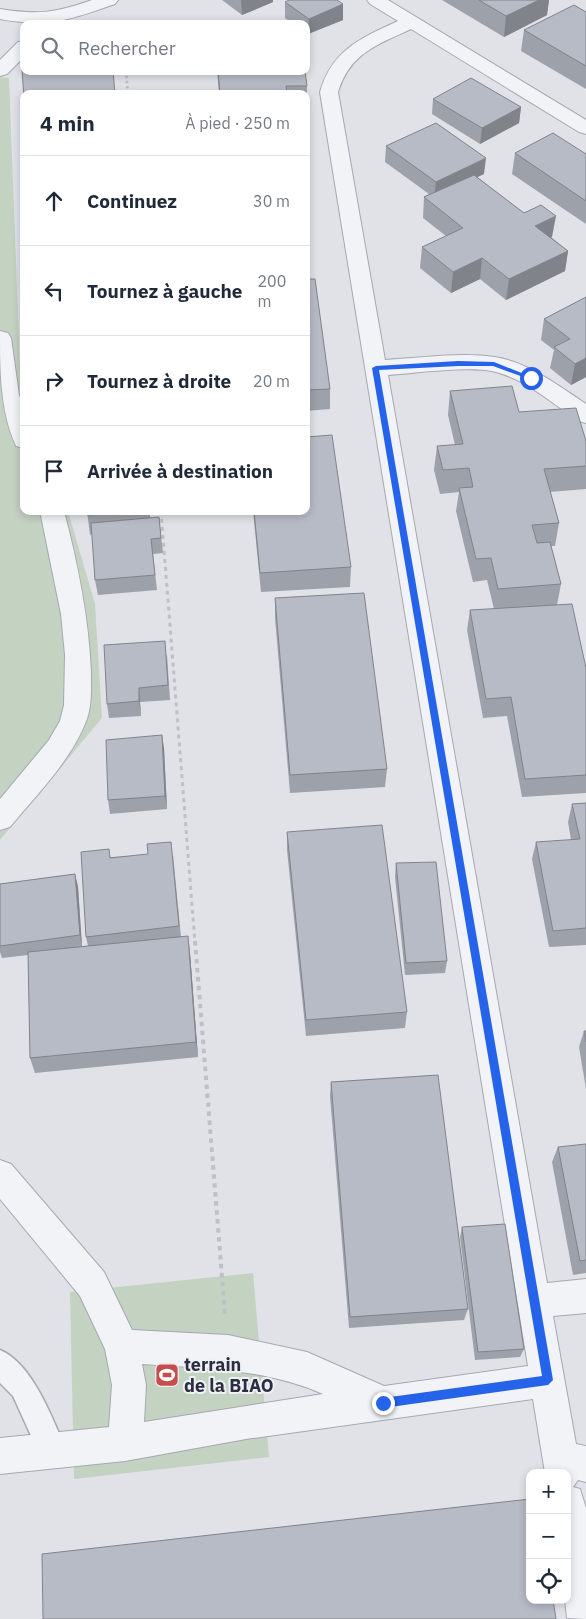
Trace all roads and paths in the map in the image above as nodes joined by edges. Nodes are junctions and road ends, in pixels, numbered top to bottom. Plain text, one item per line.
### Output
1 (109, 0) edge
2 (376, 0) edge
3 (0, 14) edge
4 (40, 20) edge
5 (50, 20) edge
6 (411, 22) junction
7 (20, 50) edge
8 (0, 70) edge
9 (126, 75) edge
10 (128, 90) edge
11 (586, 128) edge
12 (0, 338) edge
13 (376, 368) junction
14 (586, 415) edge
15 (20, 429) edge
16 (53, 515) edge
17 (161, 515) edge
18 (0, 819) edge
19 (0, 1175) edge
20 (586, 1296) edge
21 (534, 1301) junction
22 (122, 1346) junction
23 (228, 1352) junction
24 (0, 1363) edge
25 (548, 1380) junction
26 (383, 1403) junction
27 (125, 1443) junction
28 (52, 1450) junction
29 (0, 1456) edge
30 (570, 1465) edge
31 (569, 1514) edge
32 (586, 1618) edge

1 - 5 street
2 - 6 street
3 - 4 street
6 - 11 street
6 - 13 street
7 - 8 street
9 - 10 path
12 - 15 street
13 - 14 street
13 - 21 street
16 - 18 street
17 - 23 path
19 - 22 street
20 - 21 street
21 - 25 street
22 - 23 street
22 - 27 street
23 - 26 street
24 - 28 lane
25 - 26 street
25 - 30 street
26 - 27 street
27 - 28 street
28 - 29 street
31 - 32 street

